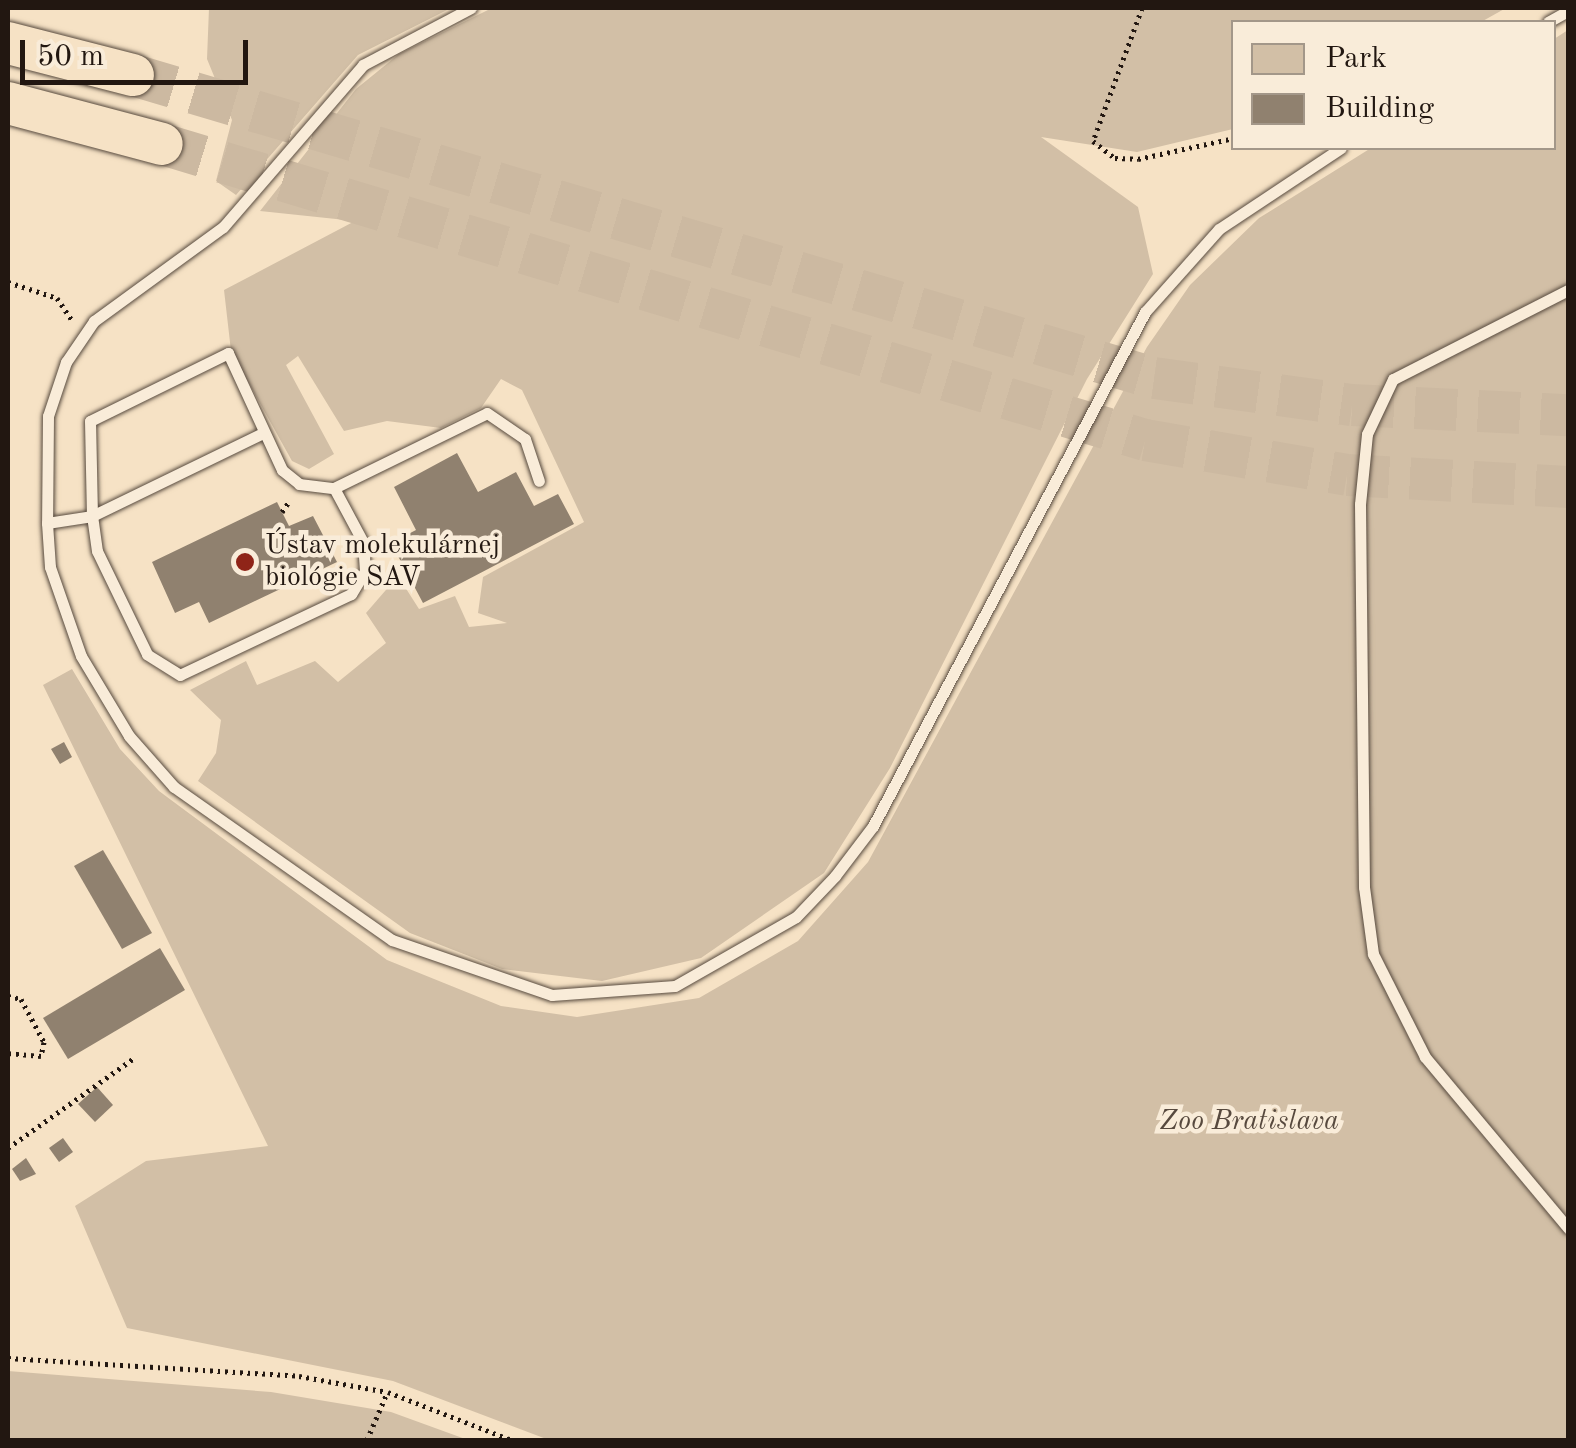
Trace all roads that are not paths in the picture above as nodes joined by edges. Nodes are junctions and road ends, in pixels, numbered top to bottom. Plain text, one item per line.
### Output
1 (471, 8) edge
2 (8, 42) edge
3 (133, 75) tunnel mouth
4 (8, 102) edge
5 (162, 144) tunnel mouth
6 (1338, 150) edge
7 (1568, 290) edge
8 (263, 433) junction
9 (540, 480) dead end
10 (334, 488) junction
11 (92, 516) junction
12 (46, 523) junction
13 (1568, 1228) edge

1 - 12 lane
2 - 3 highway
4 - 5 highway
6 - 12 lane
7 - 13 lane
8 - 10 lane
8 - 11 lane
8 - 11 lane
9 - 10 lane
10 - 11 lane
11 - 12 lane

